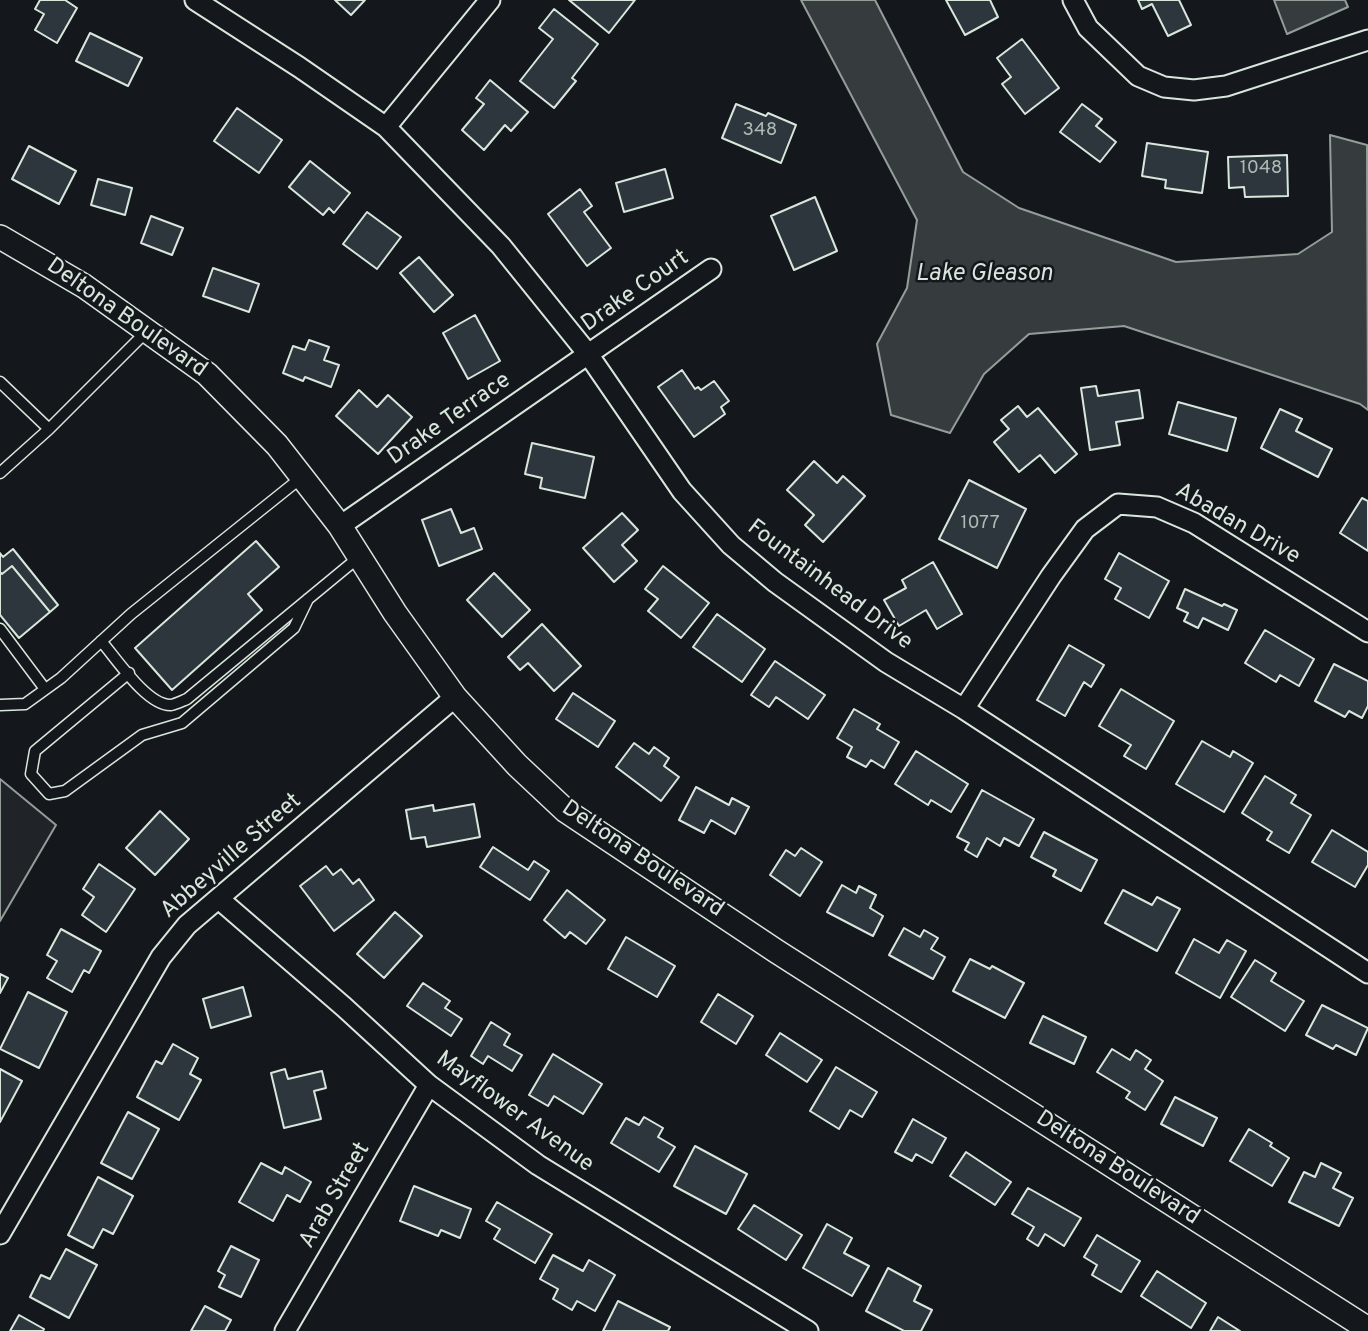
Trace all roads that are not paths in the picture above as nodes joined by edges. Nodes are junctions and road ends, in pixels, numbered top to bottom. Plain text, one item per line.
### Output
1 (195, 0) edge
2 (490, 0) edge
3 (1073, 0) edge
4 (1368, 40) edge
5 (386, 127) junction
6 (0, 237) edge
7 (712, 270) dead end
8 (148, 330) junction
9 (588, 355) junction
10 (0, 382) edge
11 (48, 429) junction
12 (0, 472) edge
13 (302, 477) junction
14 (340, 526) junction
15 (359, 557) junction
16 (308, 599) junction
17 (0, 629) edge
18 (1368, 632) edge
19 (101, 641) junction
20 (129, 673) junction
21 (45, 689) junction
22 (455, 697) junction
23 (0, 705) edge
24 (964, 709) junction
25 (219, 900) junction
26 (1368, 973) edge
27 (429, 1085) junction
28 (0, 1234) edge
29 (1368, 1329) edge
30 (285, 1331) edge
31 (808, 1331) edge

1 - 5 street, Fountainhead Drive
2 - 5 street
3 - 4 street
5 - 9 street, Fountainhead Drive
6 - 8 street, Deltona Boulevard
7 - 9 street, Drake Court
8 - 11 lane
8 - 13 street, Deltona Boulevard
9 - 14 street, Drake Terrace
9 - 24 street, Fountainhead Drive
10 - 11 lane
11 - 12 lane
13 - 14 street, Deltona Boulevard
13 - 19 lane
14 - 15 street, Deltona Boulevard
15 - 16 lane
15 - 22 street, Deltona Boulevard
16 - 20 lane
16 - 20 lane
17 - 21 lane
18 - 24 street, Abadan Drive
19 - 20 lane
19 - 21 lane
21 - 23 lane
22 - 25 street, Abbeyville Street
22 - 29 street, Deltona Boulevard
24 - 26 street, Fountainhead Drive
25 - 27 street, Mayflower Avenue
25 - 28 street, Abbeyville Street
27 - 30 street, Arab Street
27 - 31 street, Mayflower Avenue

